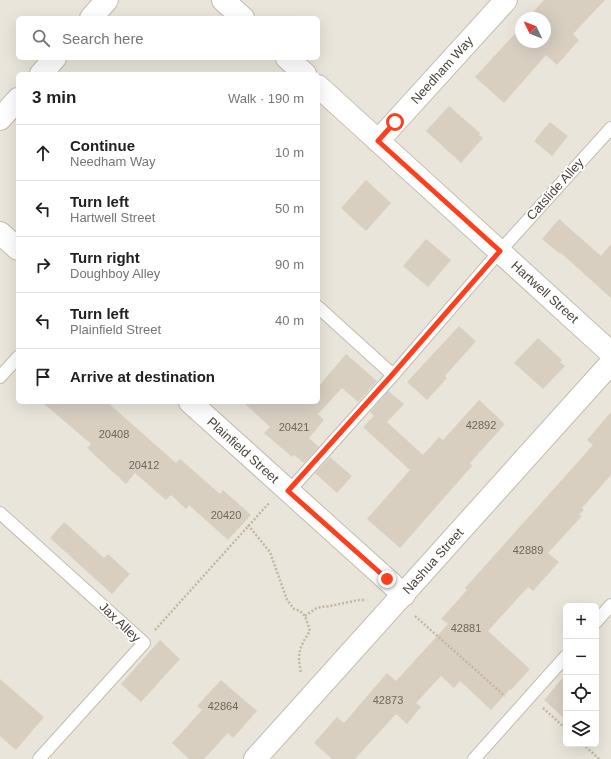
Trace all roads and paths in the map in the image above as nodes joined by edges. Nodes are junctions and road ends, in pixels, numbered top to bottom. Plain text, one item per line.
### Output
1 (107, 0) edge
2 (223, 0) edge
3 (506, 0) edge
4 (93, 16) edge
5 (241, 16) edge
6 (53, 60) edge
7 (289, 60) edge
8 (43, 72) edge
9 (303, 72) edge
10 (320, 88) edge
11 (16, 101) edge
12 (0, 119) edge
13 (611, 128) edge
14 (378, 141) junction
15 (0, 233) edge
16 (16, 247) edge
17 (500, 251) junction
18 (320, 309) edge
19 (611, 353) edge
20 (16, 359) edge
21 (611, 363) edge
22 (392, 375) junction
23 (0, 377) edge
24 (192, 404) edge
25 (286, 489) junction
26 (0, 513) edge
27 (248, 525) junction
28 (401, 598) junction
29 (611, 605) edge
30 (305, 616) junction
31 (599, 619) edge
32 (144, 643) junction
33 (563, 659) edge
34 (312, 695) junction
35 (530, 696) junction
36 (519, 708) junction
37 (563, 726) edge
38 (586, 747) edge
39 (39, 759) edge
40 (255, 759) edge
41 (474, 759) edge
42 (599, 759) edge

1 - 4 street
2 - 5 street
3 - 14 street, Needham Way
6 - 8 street
7 - 9 street
10 - 14 street, Hartwell Street
11 - 12 street
13 - 17 lane, Catslide Alley
14 - 17 street, Hartwell Street
15 - 16 street
17 - 19 street, Hartwell Street
17 - 22 lane, Catslide Alley
18 - 22 lane
20 - 23 lane
21 - 28 street, Nashua Street
22 - 25 lane, Catslide Alley
24 - 25 street, Plainfield Street
25 - 27 path
25 - 28 street, Plainfield Street
26 - 32 lane, Jax Alley
27 - 30 path
27 - 32 path
28 - 30 path
28 - 34 street, Nashua Street
28 - 36 path
29 - 31 lane
30 - 34 path
32 - 39 lane, Jax Alley
33 - 35 lane
34 - 40 street, Nashua Street
35 - 36 lane
35 - 37 path
36 - 41 lane
38 - 42 path

